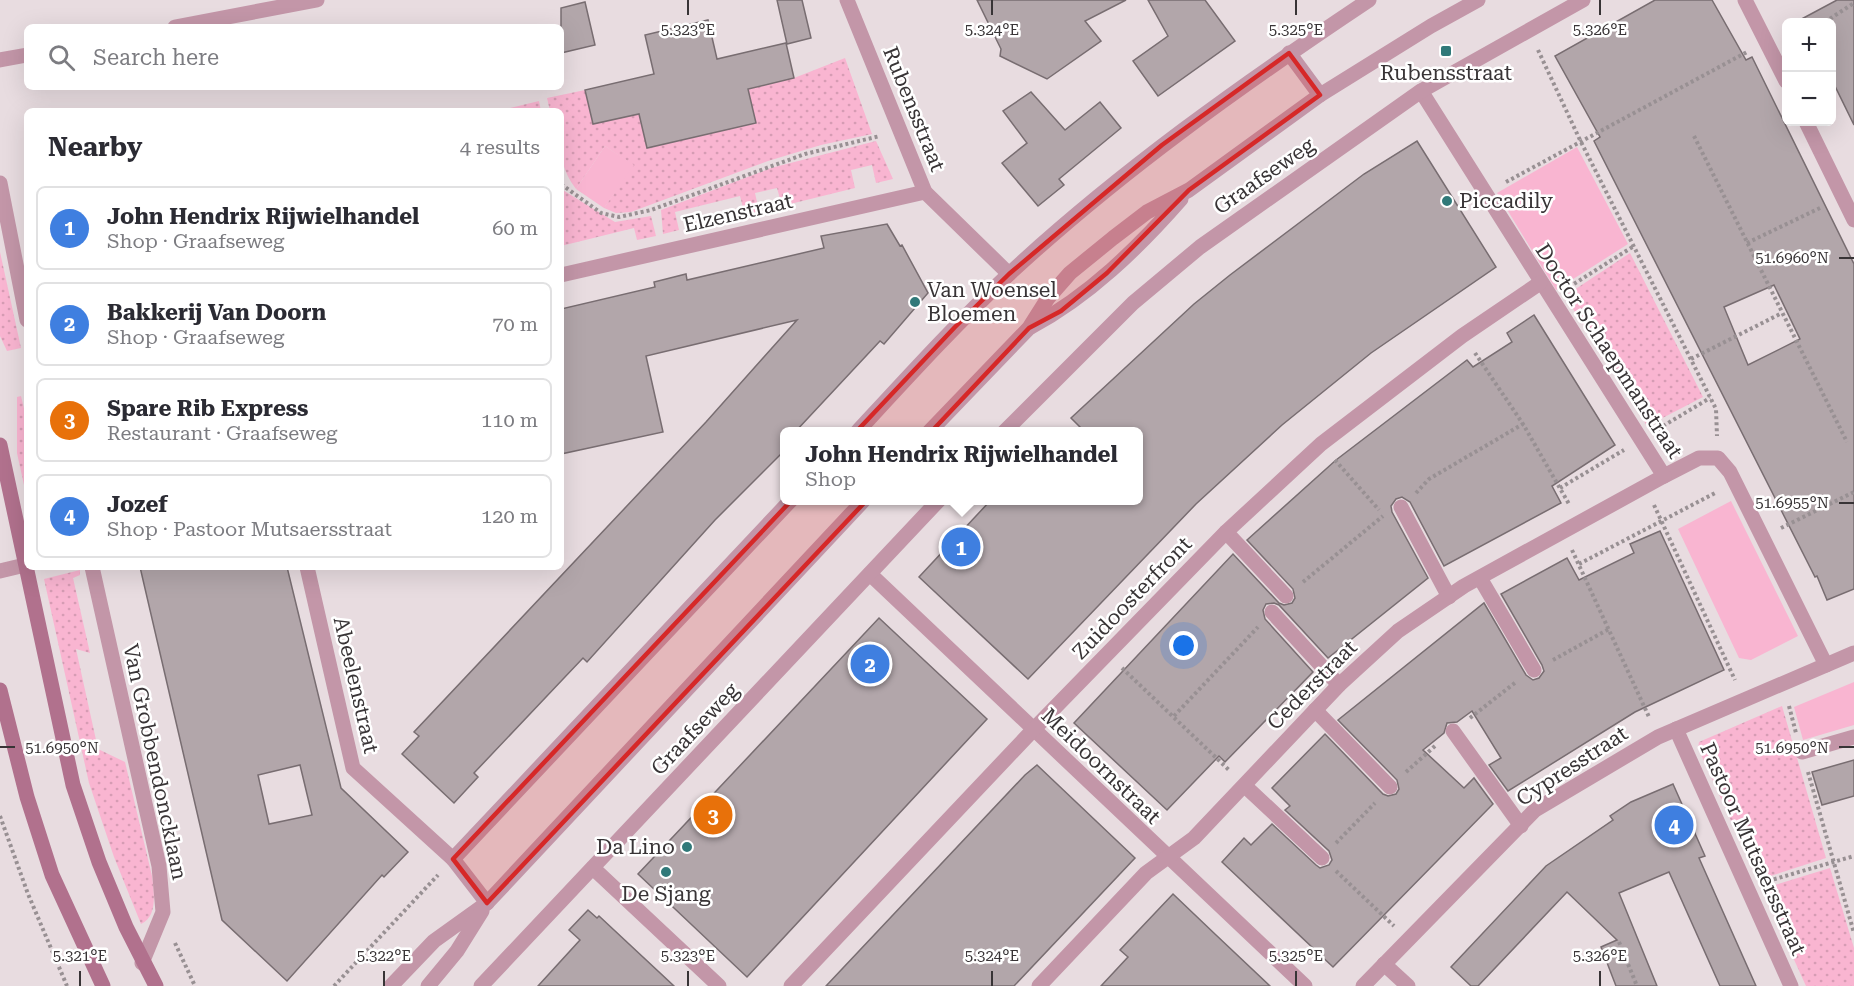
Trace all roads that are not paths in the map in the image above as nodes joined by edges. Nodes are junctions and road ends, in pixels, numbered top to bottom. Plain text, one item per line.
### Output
1 (317, 0) edge
2 (847, 0) edge
3 (1369, 0) edge
4 (1478, 0) edge
5 (1583, 0) edge
6 (1745, 0) edge
7 (191, 24) edge
8 (1289, 53) junction
9 (24, 56) edge
10 (0, 60) edge
11 (1782, 73) edge
12 (1421, 92) junction
13 (1320, 95) junction
14 (1808, 126) edge
15 (0, 183) edge
16 (1189, 190) junction
17 (925, 192) junction
18 (1854, 220) edge
19 (564, 274) edge
20 (1009, 274) junction
21 (1540, 283) junction
22 (24, 305) edge
23 (1029, 328) junction
24 (861, 427) edge
25 (934, 427) edge
26 (1009, 427) edge
27 (0, 445) edge
28 (1664, 476) junction
29 (787, 505) edge
30 (860, 505) edge
31 (935, 505) edge
32 (1401, 507) road end
33 (1226, 532) junction
34 (24, 556) edge
35 (24, 565) edge
36 (27, 570) edge
37 (93, 570) edge
38 (308, 570) edge
39 (0, 571) edge
40 (870, 574) junction
41 (1480, 578) junction
42 (1286, 596) road end
43 (1449, 597) junction
44 (1272, 612) road end
45 (1854, 654) edge
46 (1826, 665) junction
47 (1534, 670) dead end
48 (1339, 685) junction
49 (0, 690) edge
50 (1314, 710) junction
51 (1676, 729) junction
52 (1033, 730) junction
53 (1452, 731) dead end
54 (1854, 737) edge
55 (1802, 752) road end
56 (1245, 786) junction
57 (1390, 788) dead end
58 (1521, 826) junction
59 (1322, 858) road end
60 (453, 859) junction
61 (1168, 859) junction
62 (593, 868) junction
63 (487, 903) junction
64 (142, 963) junction
65 (1384, 964) junction
66 (103, 986) edge
67 (156, 986) edge
68 (391, 986) edge
69 (428, 986) edge
70 (481, 986) edge
71 (718, 986) edge
72 (791, 986) edge
73 (1040, 986) edge
74 (1305, 986) edge
75 (1363, 986) edge
76 (1408, 986) edge
77 (1791, 986) edge

1 - 7 street
2 - 17 street, Rubensstraat
3 - 8 street
4 - 13 street, Graafseweg
5 - 12 street, Graafseweg
6 - 11 street
8 - 13 street
8 - 20 street
9 - 10 street
12 - 21 street, Doctor Schaepmanstraat
12 - 26 street, Graafseweg
13 - 16 street, Graafseweg
14 - 18 street
15 - 22 street
16 - 23 street, Graafseweg
16 - 23 street, Graafseweg
17 - 19 street, Elzenstraat
17 - 20 street, Rubensstraat
20 - 24 street
21 - 28 street, Doctor Schaepmanstraat
21 - 33 street, Zuidoosterfront
23 - 25 street, Graafseweg
27 - 34 main road
28 - 41 street, Cederstraat
28 - 46 street, Doctor Schaepmanstraat
29 - 60 street
30 - 63 street, Graafseweg
31 - 40 street, Graafseweg
32 - 43 street
33 - 42 street
33 - 52 street, Zuidoosterfront
35 - 39 street
36 - 64 main road
37 - 64 street, Van Grobbendoncklaan
38 - 60 street, Abeelenstraat
40 - 52 street, Meidoornstraat
40 - 62 street, Graafseweg
41 - 43 street, Cederstraat
41 - 47 street
43 - 48 street, Cederstraat
44 - 48 street
45 - 46 street, Cypresstraat
46 - 51 street, Cypresstraat
48 - 50 street, Cederstraat
49 - 66 main road
50 - 56 street, Cederstraat
50 - 57 street
51 - 58 street, Cypresstraat
51 - 77 street, Pastoor Mutsaersstraat
52 - 61 street, Meidoornstraat
52 - 72 street, Zuidoosterfront
53 - 58 street
54 - 55 street
56 - 59 street
56 - 61 street, Cederstraat
58 - 65 street, Cypresstraat
60 - 63 street, Abeelenstraat
61 - 73 street, Cederstraat
61 - 74 street, Meidoornstraat
62 - 70 street, Graafseweg
62 - 71 street
63 - 68 street, Graafseweg
63 - 69 street, Graafseweg
64 - 67 main road
65 - 75 street, Cypresstraat
65 - 76 street

